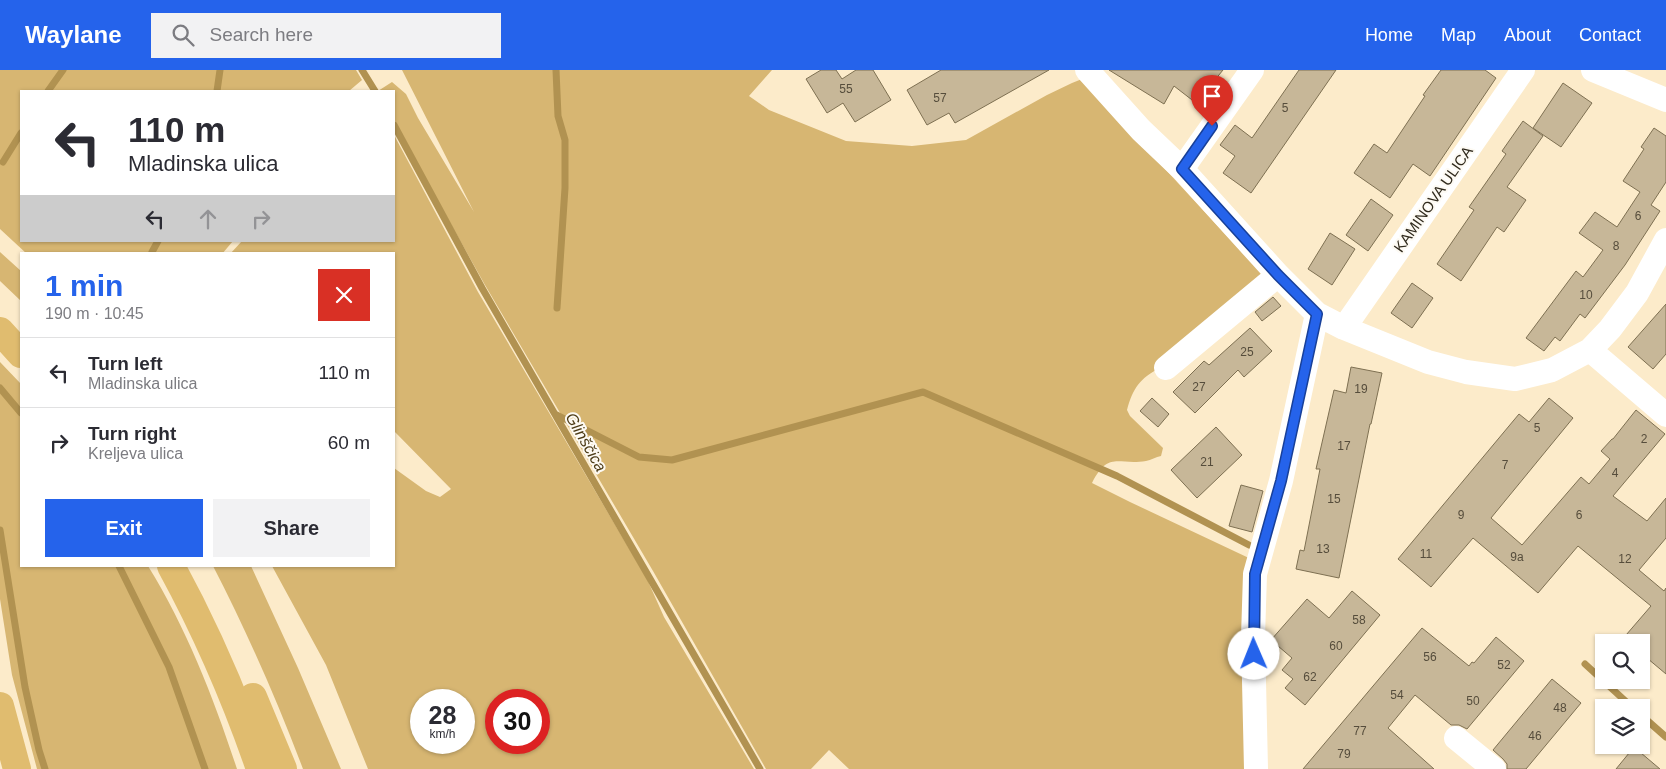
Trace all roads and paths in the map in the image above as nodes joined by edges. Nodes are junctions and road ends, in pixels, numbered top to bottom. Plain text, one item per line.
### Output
1 (1087, 70) edge
2 (1252, 70) edge
3 (1523, 70) edge
4 (1594, 70) edge
5 (1666, 100) edge
6 (1182, 169) junction
7 (1666, 240) edge
8 (1278, 275) junction
9 (1317, 314) junction
10 (1344, 328) junction
11 (0, 331) edge
12 (1590, 350) junction
13 (20, 353) edge
14 (1166, 368) dead end
15 (1666, 415) edge
16 (172, 567) edge
17 (192, 604) junction
18 (0, 706) edge
19 (1456, 738) dead end
20 (1263, 765) edge
21 (17, 769) edge
22 (260, 769) edge
23 (283, 769) edge
24 (1494, 769) edge

1 - 6 street
2 - 6 street
3 - 10 street, KAMINOVA ULICA
4 - 5 street
6 - 8 street
7 - 12 street
8 - 9 street
8 - 14 street
9 - 10 street
9 - 20 street
10 - 12 street
11 - 13 highway
12 - 15 street
16 - 17 highway
17 - 22 highway
17 - 23 highway
18 - 21 highway
19 - 24 street

